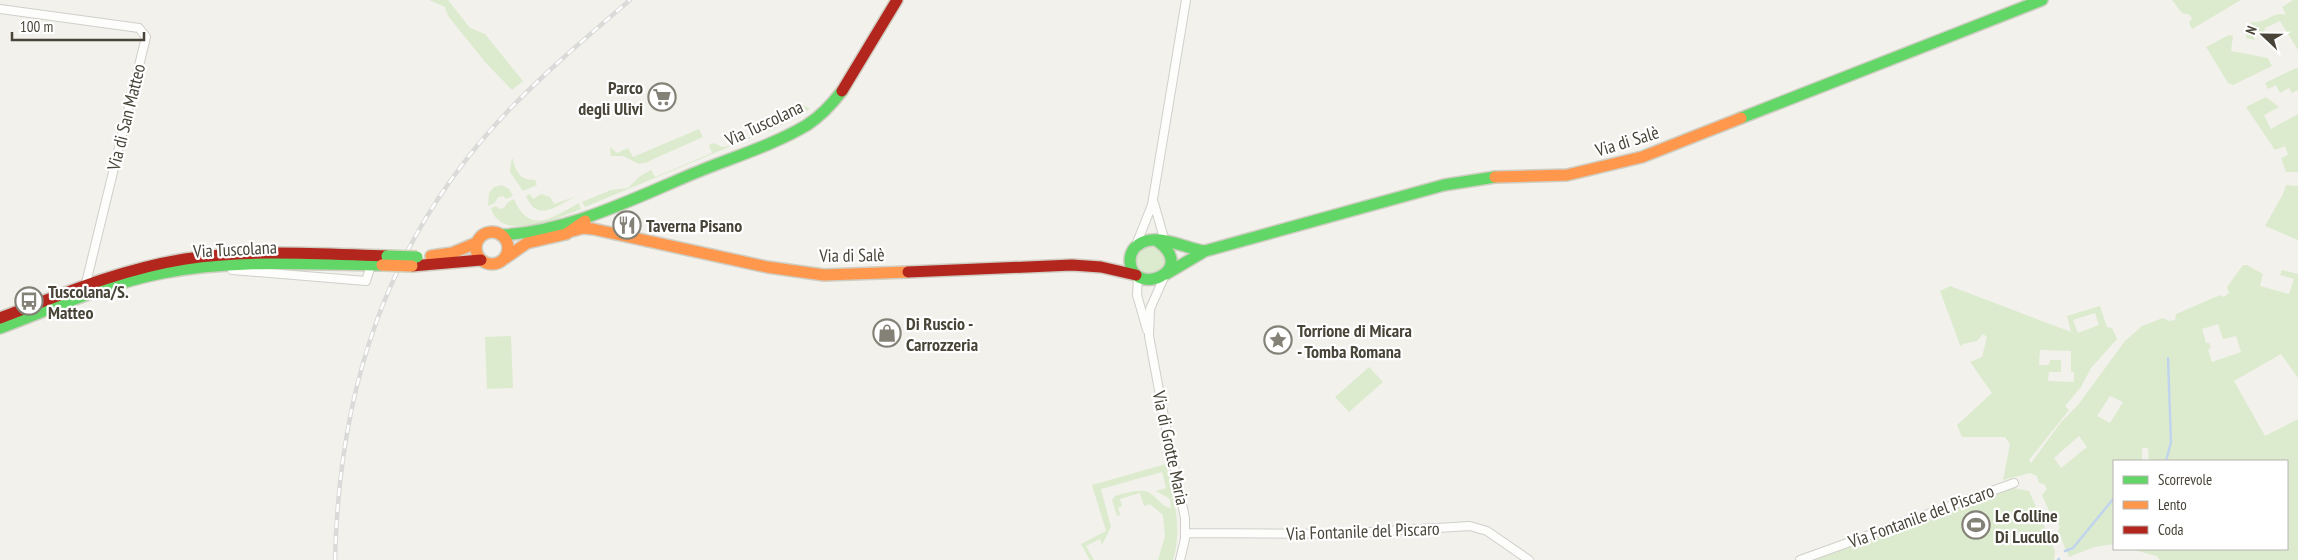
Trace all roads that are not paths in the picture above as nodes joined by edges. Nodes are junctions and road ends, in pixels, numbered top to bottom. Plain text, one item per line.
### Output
1 (897, 0) edge
2 (1186, 0) edge
3 (2042, 0) edge
4 (0, 9) edge
5 (1154, 198) junction
6 (593, 214) junction
7 (572, 231) junction
8 (501, 235) junction
9 (476, 243) junction
10 (1162, 243) junction
11 (1136, 245) junction
12 (1205, 251) junction
13 (481, 260) junction
14 (504, 260) junction
15 (415, 261) junction
16 (380, 262) junction
17 (203, 267) junction
18 (1166, 274) junction
19 (1134, 275) junction
20 (85, 287) junction
21 (0, 318) edge
22 (0, 328) edge
23 (1149, 336) junction
24 (2014, 483) dead end
25 (1186, 533) junction
26 (1180, 560) edge
27 (1529, 560) edge
28 (1800, 560) edge

1 - 6 main road, Via Tuscolana
2 - 5 street
3 - 12 main road, Via di Salè
4 - 20 street, Via di San Matteo
5 - 10 street
5 - 11 street
6 - 7 main road, Via Tuscolana
6 - 8 main road, Via Tuscolana
7 - 14 main road, Via Tuscolana
7 - 19 main road, Via di Salè
8 - 9 main road
8 - 14 main road
9 - 13 main road
9 - 15 main road, Via Tuscolana
10 - 11 main road
10 - 12 main road, Via di Salè
10 - 18 main road
11 - 19 main road
12 - 18 main road, Via di Salè
13 - 14 main road
13 - 15 main road, Via Tuscolana
15 - 16 main road, Via Tuscolana, bridge
16 - 17 main road, Via Tuscolana
16 - 17 street
16 - 20 main road, Via Tuscolana
17 - 22 main road, Via Tuscolana
18 - 19 main road
18 - 23 street, Via di Grotte Maria
19 - 23 street, Via di Grotte Maria
20 - 21 main road, Via Tuscolana
23 - 25 street, Via di Grotte Maria
24 - 28 street, Via Fontanile del Piscaro
25 - 26 street, Via di Grotte Maria
25 - 27 street, Via Fontanile del Piscaro

